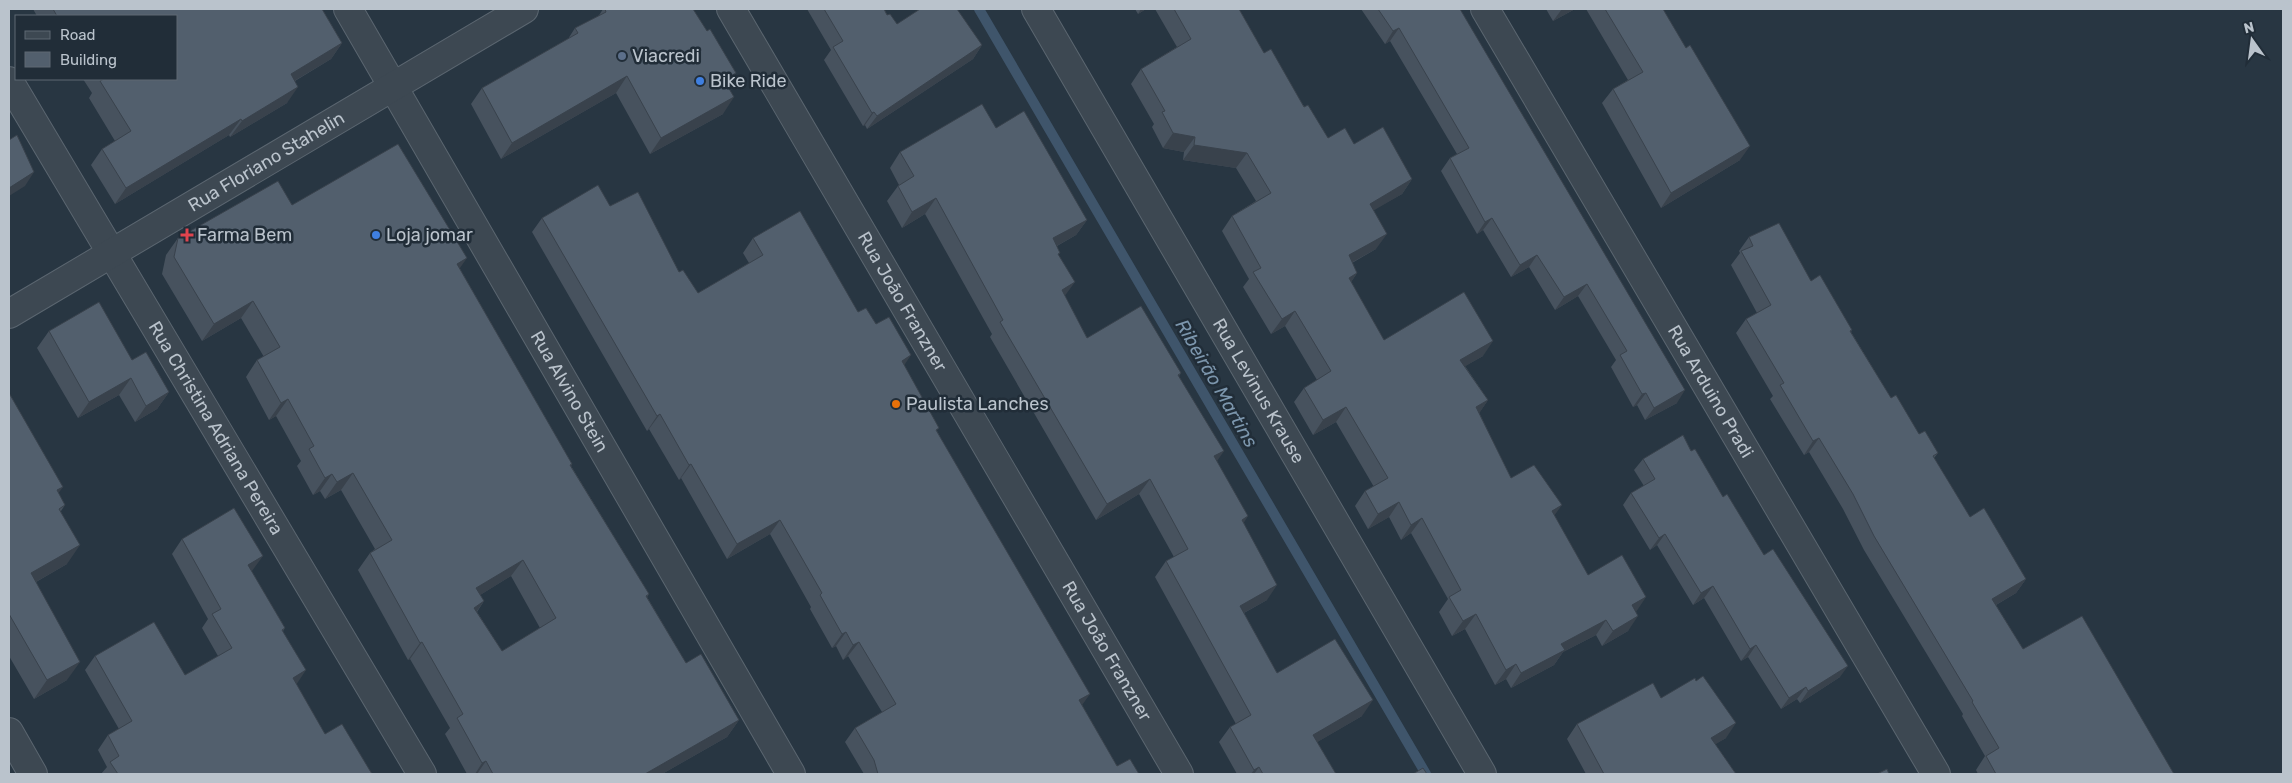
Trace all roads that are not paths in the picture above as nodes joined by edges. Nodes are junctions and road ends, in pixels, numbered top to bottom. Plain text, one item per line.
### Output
1 (348, 9) edge
2 (524, 9) edge
3 (731, 9) edge
4 (1036, 9) edge
5 (1485, 9) edge
6 (9, 81) edge
7 (393, 85) junction
8 (111, 254) junction
9 (9, 314) edge
10 (9, 732) edge
11 (34, 774) edge
12 (422, 774) edge
13 (791, 774) edge
14 (1178, 774) edge
15 (1482, 774) edge
16 (1936, 774) edge

1 - 7 street, Rua Alvino Stein
2 - 7 street, Rua Floriano Stahelin
3 - 14 street, Rua João Franzner
4 - 15 street, Rua Levinus Krause
5 - 16 street, Rua Arduino Pradi
6 - 8 street, Rua Christina Adriana Pereira
7 - 8 street, Rua Floriano Stahelin
7 - 13 street, Rua Alvino Stein
8 - 9 street, Rua Floriano Stahelin
8 - 12 street, Rua Christina Adriana Pereira
10 - 11 street

